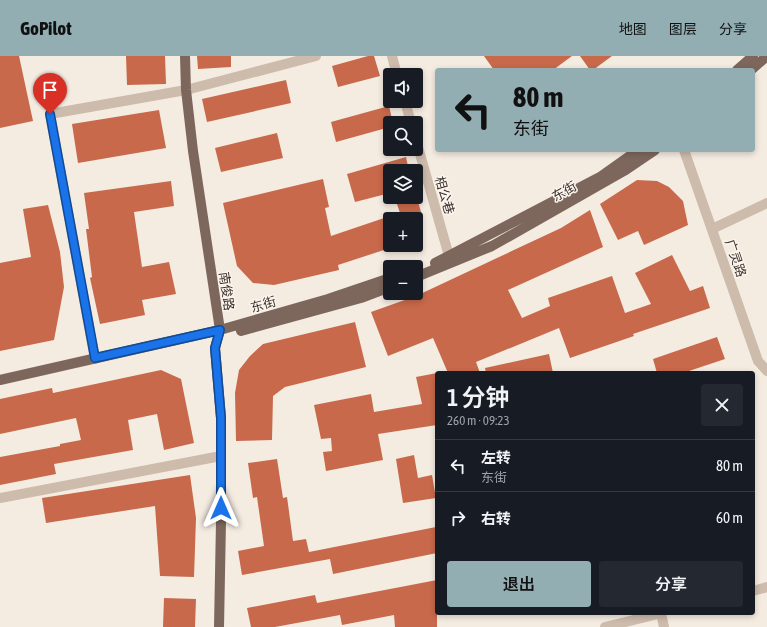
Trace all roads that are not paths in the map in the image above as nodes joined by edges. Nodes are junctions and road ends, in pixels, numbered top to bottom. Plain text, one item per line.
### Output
1 (185, 56) edge
2 (316, 56) edge
3 (392, 56) edge
4 (752, 56) edge
5 (767, 56) edge
6 (395, 68) edge
7 (740, 68) edge
8 (753, 68) edge
9 (186, 90) junction
10 (635, 152) edge
11 (652, 152) edge
12 (685, 152) edge
13 (421, 156) edge
14 (767, 203) edge
15 (712, 229) junction
16 (449, 256) junction
17 (423, 267) edge
18 (423, 274) edge
19 (383, 280) edge
20 (383, 290) edge
21 (219, 334) junction
22 (95, 358) junction
23 (767, 371) edge
24 (0, 380) edge
25 (221, 456) junction
26 (0, 498) edge
27 (767, 587) edge
28 (755, 590) edge
29 (654, 615) edge
30 (661, 615) edge
31 (616, 626) edge
32 (219, 627) edge
33 (605, 627) edge
34 (664, 627) edge

1 - 9 main road, 南俊路
2 - 9 street
3 - 6 street
4 - 7 main road
5 - 8 main road
9 - 21 main road, 南俊路
9 - 22 street
10 - 16 main road, 东街
11 - 18 main road, 东街
12 - 15 street, 广灵路
13 - 16 street, 相公巷
14 - 15 street
15 - 23 street, 广灵路
16 - 17 main road, 东街
19 - 21 main road, 东街
20 - 21 main road, 东街
21 - 22 main road, 东街
21 - 25 main road, 南俊路
22 - 24 main road, 东街
25 - 26 street
25 - 32 main road, 南俊路
27 - 28 street
29 - 31 street
30 - 34 street
31 - 33 street

